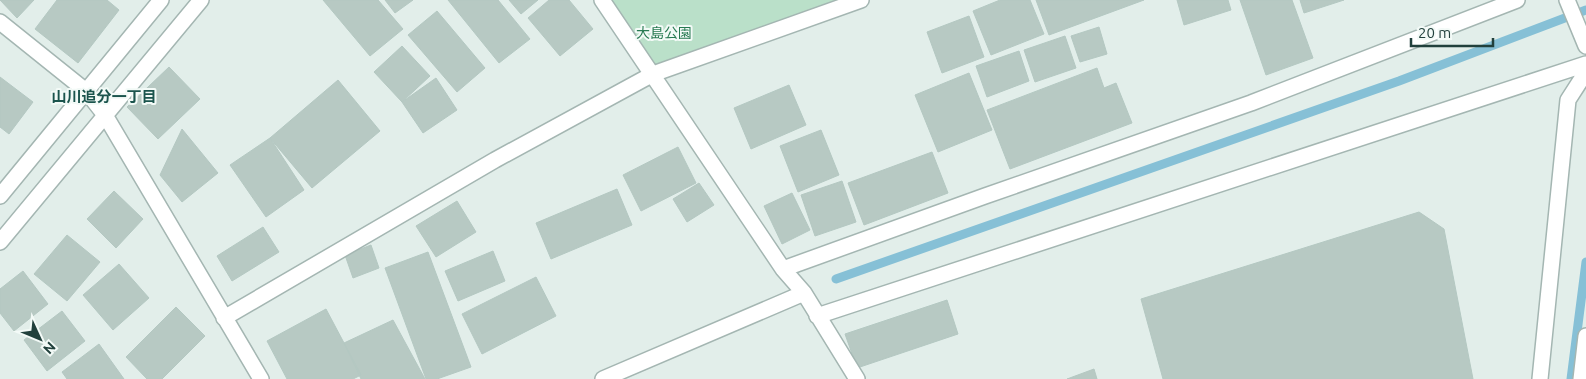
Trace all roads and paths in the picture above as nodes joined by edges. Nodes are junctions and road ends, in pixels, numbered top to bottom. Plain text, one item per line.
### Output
1 (161, 0) edge
2 (200, 0) edge
3 (602, 0) edge
4 (861, 0) edge
5 (1517, 0) edge
6 (1567, 0) edge
7 (0, 22) edge
8 (1586, 46) edge
9 (1586, 64) edge
10 (1586, 72) edge
11 (653, 74) junction
12 (86, 90) junction
13 (106, 115) junction
14 (0, 196) edge
15 (0, 242) edge
16 (783, 269) junction
17 (804, 293) junction
18 (817, 316) junction
19 (224, 318) junction
20 (1586, 336) edge
21 (260, 379) edge
22 (603, 379) edge
23 (857, 379) edge
24 (1540, 379) edge
25 (1581, 379) edge

1 - 12 street
2 - 13 street
3 - 11 street
4 - 11 street
5 - 16 street
6 - 8 street
7 - 12 street
9 - 18 street
10 - 24 street
11 - 16 street
11 - 19 street
12 - 13 street
12 - 14 street
13 - 15 street
13 - 19 street
16 - 17 street
17 - 18 street
17 - 22 street
18 - 23 street
19 - 21 street
20 - 25 street

